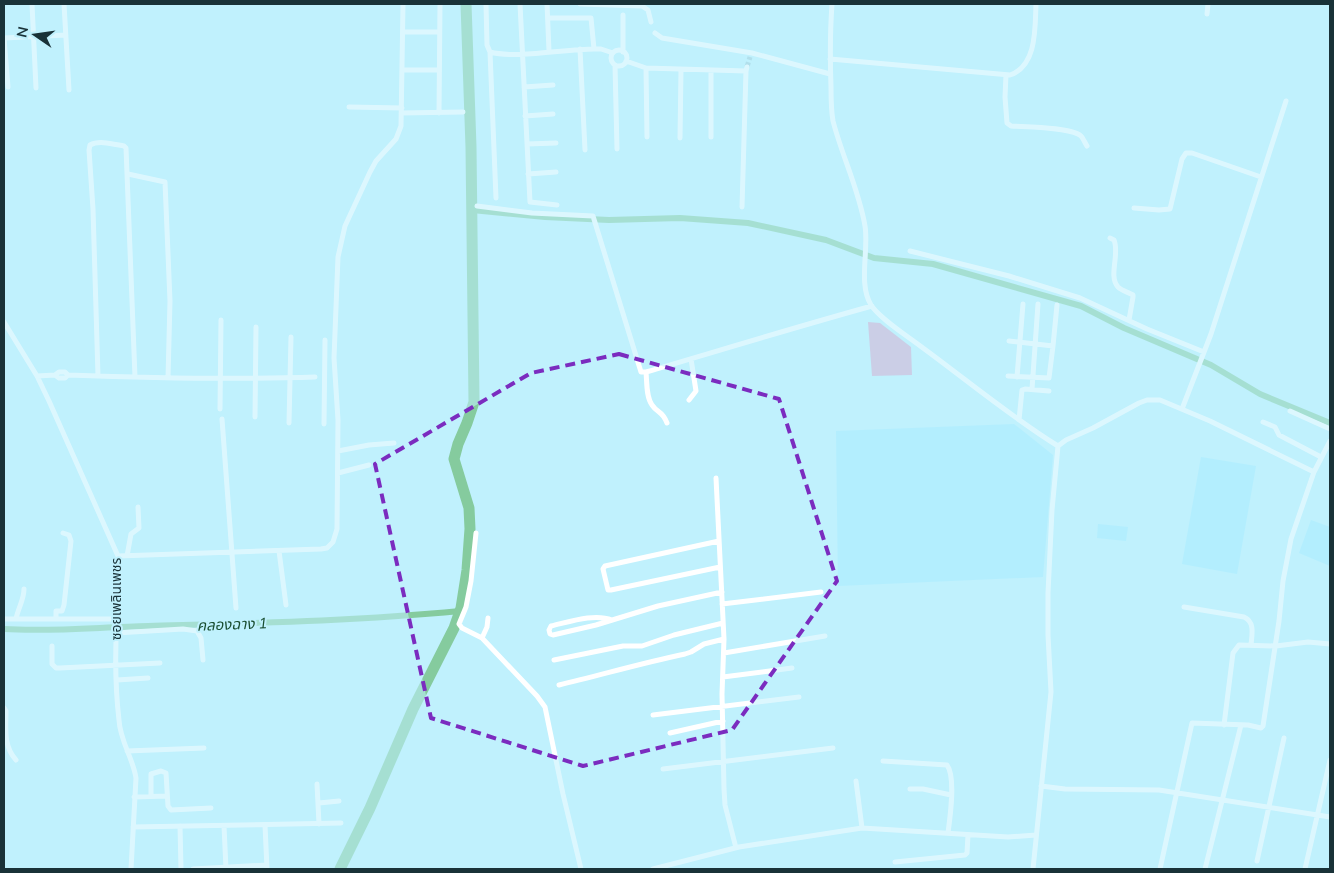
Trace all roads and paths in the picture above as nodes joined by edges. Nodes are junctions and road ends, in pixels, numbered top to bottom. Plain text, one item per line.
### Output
1 (32, 4) edge
2 (64, 4) edge
3 (403, 4) edge
4 (440, 4) edge
5 (486, 4) edge
6 (520, 4) edge
7 (547, 4) edge
8 (580, 4) edge
9 (832, 4) edge
10 (1036, 4) edge
11 (1208, 4) edge
12 (623, 14) dead end
13 (1207, 14) dead end
14 (548, 18) junction
15 (651, 22) dead end
16 (403, 32) junction
17 (439, 32) junction
18 (655, 33) dead end
19 (66, 35) junction
20 (33, 36) junction
21 (4, 38) edge
22 (580, 49) junction
23 (594, 49) junction
24 (549, 51) junction
25 (490, 52) junction
26 (623, 52) junction
27 (522, 53) junction
28 (613, 53) junction
29 (835, 60) junction
30 (626, 61) junction
31 (615, 65) junction
32 (646, 68) junction
33 (402, 70) junction
34 (439, 70) junction
35 (681, 70) junction
36 (711, 70) junction
37 (830, 74) junction
38 (1006, 74) junction
39 (553, 85) dead end
40 (8, 87) dead end
41 (524, 87) junction
42 (36, 88) dead end
43 (69, 90) dead end
44 (1286, 101) dead end
45 (349, 107) dead end
46 (401, 110) junction
47 (463, 112) dead end
48 (439, 113) junction
49 (553, 114) dead end
50 (526, 116) junction
51 (647, 137) dead end
52 (711, 137) dead end
53 (680, 138) dead end
54 (556, 143) dead end
55 (527, 144) junction
56 (1087, 146) dead end
57 (617, 148) dead end
58 (585, 150) dead end
59 (556, 172) dead end
60 (128, 174) junction
61 (528, 174) junction
62 (1261, 177) junction
63 (496, 198) dead end
64 (557, 205) dead end
65 (477, 206) dead end
66 (742, 207) dead end
67 (1134, 208) dead end
68 (1110, 238) dead end
69 (910, 251) dead end
70 (1023, 304) dead end
71 (1038, 304) dead end
72 (1056, 305) dead end
73 (872, 306) junction
74 (221, 320) dead end
75 (1129, 320) junction
76 (4, 322) edge
77 (256, 327) dead end
78 (291, 337) dead end
79 (325, 340) dead end
80 (1009, 341) dead end
81 (1020, 343) junction
82 (1036, 345) junction
83 (1053, 346) junction
84 (1204, 353) junction
85 (691, 359) junction
86 (646, 372) junction
87 (37, 376) junction
88 (98, 376) junction
89 (135, 376) junction
90 (1008, 376) dead end
91 (1016, 376) junction
92 (314, 377) dead end
93 (324, 377) junction
94 (334, 377) junction
95 (168, 378) junction
96 (220, 378) junction
97 (290, 378) junction
98 (1034, 378) junction
99 (255, 379) junction
100 (1032, 389) junction
101 (1049, 391) dead end
102 (689, 400) dead end
103 (220, 409) dead end
104 (1182, 409) junction
105 (1290, 411) dead end
106 (255, 417) dead end
107 (222, 419) dead end
108 (1019, 420) junction
109 (1264, 422) dead end
110 (290, 423) dead end
111 (324, 424) dead end
112 (667, 424) dead end
113 (1330, 429) edge
114 (1330, 441) edge
115 (394, 443) dead end
116 (1058, 446) junction
117 (338, 451) junction
118 (1320, 457) junction
119 (369, 465) dead end
120 (1314, 472) junction
121 (338, 473) junction
122 (716, 478) dead end
123 (138, 507) dead end
124 (63, 533) dead end
125 (476, 534) dead end
126 (719, 541) junction
127 (280, 551) junction
128 (232, 553) junction
129 (118, 556) junction
130 (126, 556) junction
131 (720, 567) junction
132 (24, 589) dead end
133 (722, 592) junction
134 (821, 592) dead end
135 (286, 604) dead end
136 (722, 604) junction
137 (1184, 607) dead end
138 (236, 608) dead end
139 (488, 618) dead end
140 (4, 619) edge
141 (16, 619) junction
142 (56, 619) junction
143 (117, 619) junction
144 (612, 620) junction
145 (723, 623) junction
146 (116, 633) junction
147 (825, 636) dead end
148 (482, 638) junction
149 (724, 639) junction
150 (1251, 644) junction
151 (1330, 644) edge
152 (52, 646) dead end
153 (1276, 646) junction
154 (724, 652) junction
155 (203, 660) dead end
156 (554, 660) dead end
157 (160, 663) dead end
158 (116, 666) junction
159 (792, 668) dead end
160 (723, 677) junction
161 (148, 678) dead end
162 (117, 680) junction
163 (558, 685) dead end
164 (799, 697) dead end
165 (722, 707) junction
166 (4, 708) edge
167 (653, 715) dead end
168 (723, 721) junction
169 (1224, 724) junction
170 (1241, 725) junction
171 (670, 733) dead end
172 (1284, 738) dead end
173 (204, 748) dead end
174 (834, 748) dead end
175 (127, 751) junction
176 (16, 760) dead end
177 (1330, 760) edge
178 (883, 761) dead end
179 (724, 762) junction
180 (663, 769) dead end
181 (856, 781) dead end
182 (317, 784) dead end
183 (1041, 786) junction
184 (910, 789) dead end
185 (1176, 792) junction
186 (951, 795) junction
187 (134, 796) junction
188 (151, 796) junction
189 (168, 796) junction
190 (1222, 800) junction
191 (339, 801) dead end
192 (318, 803) junction
193 (211, 808) dead end
194 (1269, 808) junction
195 (1318, 815) junction
196 (1330, 817) edge
197 (319, 824) junction
198 (341, 824) dead end
199 (265, 825) junction
200 (180, 826) junction
201 (224, 826) junction
202 (132, 827) junction
203 (861, 828) junction
204 (948, 833) junction
205 (968, 835) junction
206 (1036, 835) junction
207 (736, 848) junction
208 (1257, 861) dead end
209 (895, 862) dead end
210 (267, 867) edge
211 (226, 868) edge
212 (131, 869) edge
213 (182, 869) edge
214 (193, 869) edge
215 (581, 869) edge
216 (653, 869) edge
217 (1033, 869) edge
218 (1160, 869) edge
219 (1205, 869) edge
220 (1305, 869) edge

1 - 20 street
2 - 19 street
3 - 16 street
4 - 17 street
5 - 25 street
6 - 27 street
7 - 14 street
8 - 15 street
9 - 29 street
10 - 38 street
11 - 13 street
12 - 26 street
14 - 23 street
14 - 24 street
16 - 17 street
16 - 33 street
17 - 34 street
18 - 37 street
19 - 20 street
19 - 43 street
20 - 21 street
20 - 42 street
21 - 40 street
22 - 23 street
22 - 24 street
22 - 58 street
23 - 28 street
24 - 27 street
25 - 27 street
25 - 63 street
26 - 28 street
26 - 30 street
27 - 41 street
28 - 31 street
29 - 37 street
29 - 38 street
30 - 31 street
30 - 32 street
31 - 57 street
32 - 35 street
32 - 51 street
33 - 34 street
33 - 46 street
34 - 48 street
35 - 36 street
35 - 53 street
36 - 52 street
36 - 66 street
37 - 73 street
38 - 56 street
39 - 41 street
41 - 50 street
44 - 62 street
45 - 46 street
46 - 48 street
46 - 94 street
47 - 48 street
49 - 50 street
50 - 55 street
54 - 55 street
55 - 61 street
59 - 61 street
60 - 88 street
60 - 89 street
60 - 95 street
61 - 64 street
62 - 67 street
62 - 84 street
65 - 86 street
68 - 75 street
69 - 75 street
70 - 81 street
71 - 82 street
72 - 83 street
73 - 85 street
73 - 108 street
74 - 96 street
75 - 84 street
76 - 87 street, ซอยเพลินเพชร
77 - 99 street
78 - 97 street
79 - 93 street
80 - 81 street
81 - 82 street
81 - 91 street
82 - 83 street
82 - 98 street
83 - 98 street
84 - 104 street
85 - 86 street
85 - 102 street
86 - 112 street
87 - 88 street
87 - 129 street, ซอยเพลินเพชร
88 - 89 street
89 - 95 street
90 - 91 street
91 - 98 street
92 - 97 street
93 - 94 street
93 - 111 street
94 - 117 street
95 - 96 street
96 - 99 street
96 - 103 street
97 - 99 street
97 - 110 street
98 - 100 street
99 - 106 street
100 - 101 street
100 - 108 street
104 - 116 street
104 - 120 street
105 - 113 street
107 - 128 street
108 - 116 street
109 - 118 street
114 - 118 street
115 - 117 street
116 - 183 street
117 - 121 street
118 - 120 street
119 - 121 street
120 - 153 street
121 - 127 street
122 - 126 street
123 - 130 street
124 - 142 street
125 - 148 street
126 - 131 street
126 - 131 street
127 - 128 street
127 - 135 street
128 - 130 street
128 - 138 street
129 - 130 street
129 - 143 street, ซอยเพลินเพชร
131 - 133 street
132 - 141 street
133 - 136 street
133 - 144 street
134 - 136 street
136 - 145 street
137 - 150 street
139 - 148 street
140 - 141 street
141 - 142 street
142 - 143 street
143 - 146 street, ซอยเพลินเพชร
144 - 144 street
145 - 149 street
145 - 156 street
146 - 155 street
146 - 158 street, ซอยเพลินเพชร
147 - 154 street
148 - 215 street
149 - 154 street
149 - 163 street
150 - 153 street
150 - 169 street
151 - 153 street
152 - 158 street
153 - 170 street
154 - 160 street
157 - 158 street
158 - 162 street, ซอยเพลินเพชร
159 - 160 street
160 - 165 street
161 - 162 street
162 - 175 street, ซอยเพลินเพชร
164 - 165 street
165 - 167 street
165 - 168 street
166 - 176 street
168 - 171 street
168 - 179 street
169 - 170 street
169 - 185 street
170 - 190 street
172 - 194 street
173 - 175 street
174 - 179 street
175 - 187 street, ซอยเพลินเพชร
177 - 195 street
178 - 186 street
179 - 180 street
179 - 207 street
181 - 203 street
182 - 192 street
183 - 185 street
183 - 206 street
184 - 186 street
185 - 190 street
185 - 218 street
186 - 204 street
187 - 188 street
187 - 202 street, ซอยเพลินเพชร
188 - 189 street
188 - 189 street
189 - 193 street
190 - 194 street
190 - 219 street
191 - 192 street
192 - 197 street
194 - 195 street
194 - 208 street
195 - 196 street
195 - 220 street
197 - 198 street
197 - 199 street
199 - 201 street
199 - 210 street
200 - 201 street
200 - 202 street
200 - 213 street
201 - 211 street
202 - 212 street, ซอยเพลินเพชร
203 - 204 street
203 - 207 street
204 - 205 street
205 - 206 street
205 - 209 street
206 - 217 street
207 - 216 street
210 - 211 street
211 - 214 street

